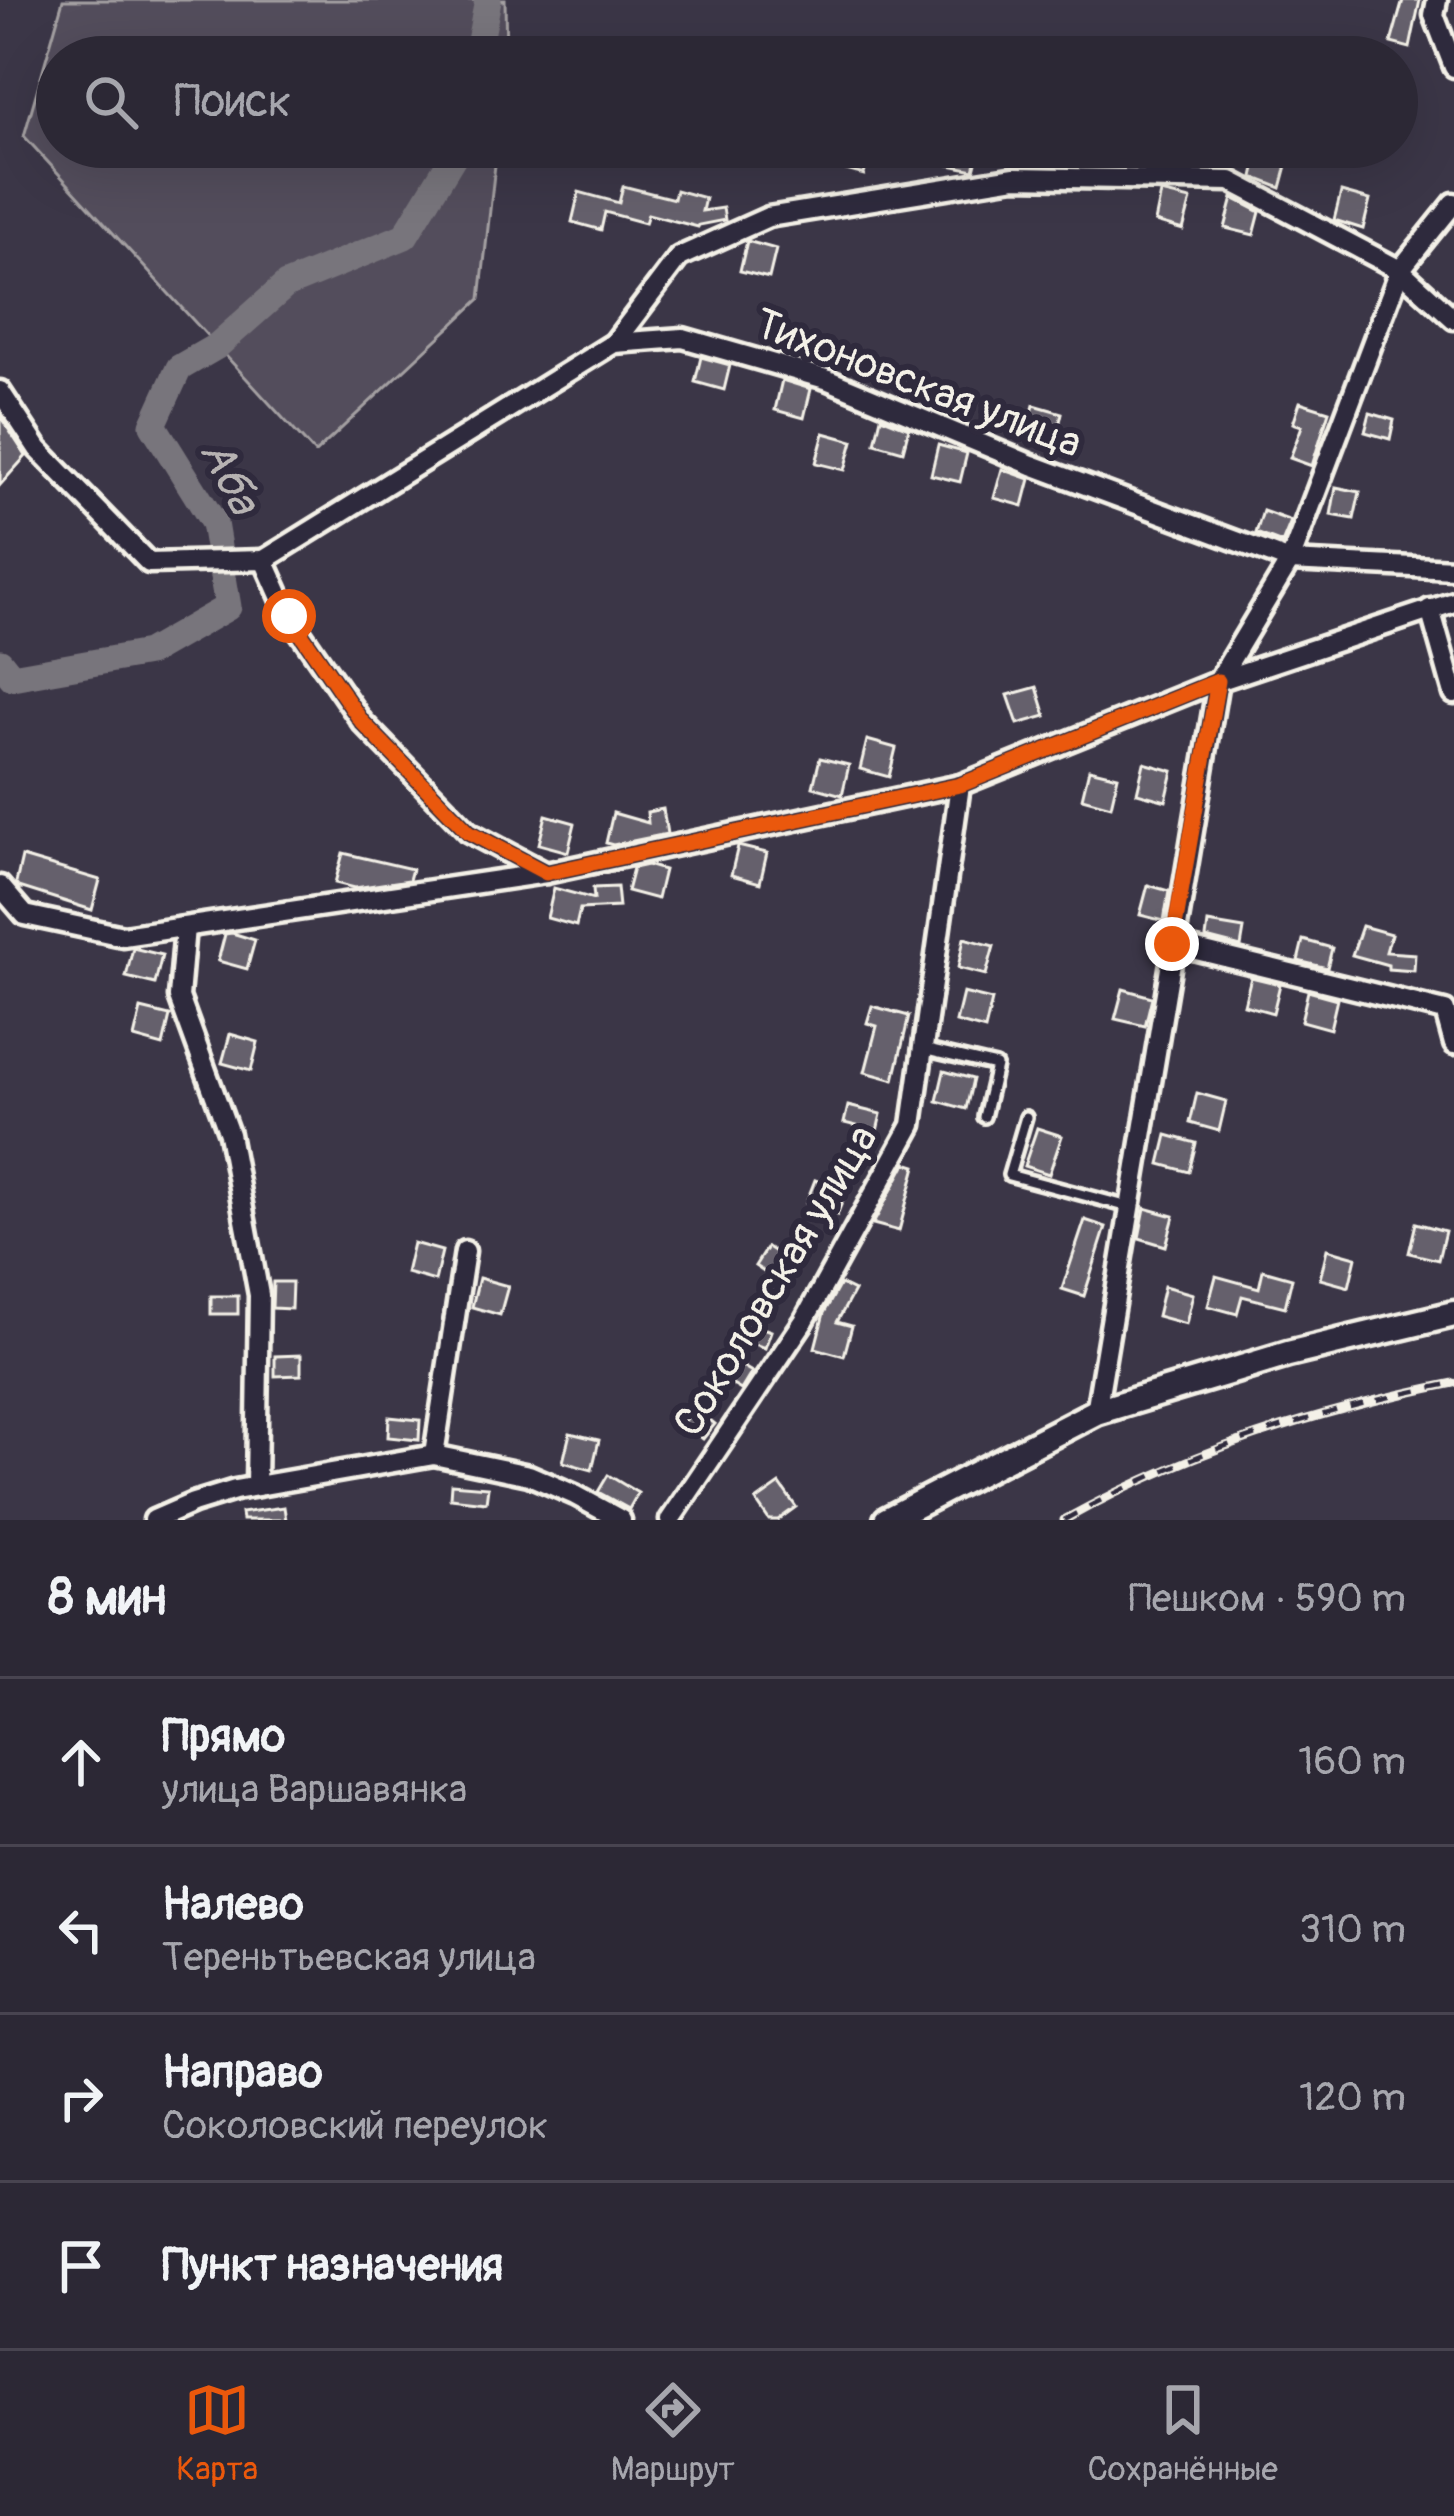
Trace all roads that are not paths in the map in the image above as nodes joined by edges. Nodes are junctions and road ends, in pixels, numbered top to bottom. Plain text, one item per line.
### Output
1 (1437, 0) edge
2 (1454, 68) edge
3 (1454, 202) edge
4 (1400, 270) junction
5 (1454, 319) edge
6 (614, 343) junction
7 (0, 392) edge
8 (264, 560) junction
9 (1290, 561) junction
10 (1454, 568) edge
11 (1454, 602) edge
12 (1430, 609) junction
13 (1218, 681) junction
14 (1454, 694) edge
15 (960, 785) junction
16 (546, 873) junction
17 (0, 886) edge
18 (185, 927) junction
19 (1172, 944) junction
20 (1454, 1044) edge
21 (922, 1049) junction
22 (984, 1117) dead end
23 (1026, 1117) dead end
24 (1129, 1207) junction
25 (465, 1250) dead end
26 (1454, 1314) edge
27 (1096, 1412) junction
28 (434, 1455) junction
29 (256, 1486) junction
30 (154, 1520) edge
31 (621, 1520) edge
32 (670, 1520) edge
33 (887, 1520) edge

1 - 2 street
3 - 4 street
4 - 5 street
4 - 6 street
4 - 9 street
6 - 8 street, Тихоновская улица
6 - 9 street, Тихоновская улица
7 - 8 street
8 - 16 street
9 - 10 street, Тихоновская улица
9 - 13 street
11 - 12 street
12 - 13 street
12 - 14 street
13 - 15 street
13 - 19 street
15 - 16 street
15 - 21 street, Соколовская улица
16 - 18 street
17 - 18 street
18 - 29 street
19 - 20 street
19 - 24 street
21 - 22 lane
21 - 32 street, Соколовская улица
23 - 24 lane
24 - 27 street
25 - 28 street
26 - 27 main road
27 - 33 main road
28 - 29 street
28 - 31 street
29 - 30 street

